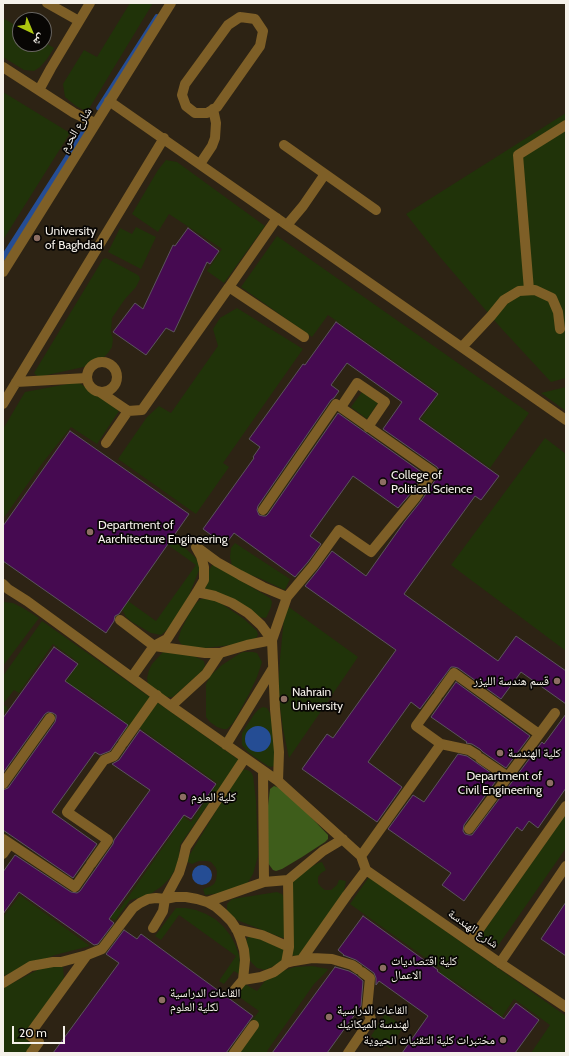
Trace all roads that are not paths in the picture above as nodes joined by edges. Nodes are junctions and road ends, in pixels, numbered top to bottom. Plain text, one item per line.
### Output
1 (48, 3) edge
2 (90, 3) edge
3 (171, 3) edge
4 (79, 21) junction
5 (3, 67) edge
6 (39, 90) junction
7 (110, 101) junction
8 (214, 109) junction
9 (95, 123) junction
10 (566, 125) edge
11 (164, 138) junction
12 (284, 145) dead end
13 (200, 164) junction
14 (325, 174) junction
15 (376, 210) dead end
16 (278, 218) junction
17 (287, 225) junction
18 (3, 272) edge
19 (230, 288) junction
20 (529, 290) junction
21 (560, 329) dead end
22 (304, 337) dead end
23 (462, 347) junction
24 (86, 378) junction
25 (16, 382) junction
26 (100, 392) junction
27 (3, 404) edge
28 (341, 407) junction
29 (128, 411) junction
30 (566, 420) edge
31 (368, 427) junction
32 (106, 443) dead end
33 (263, 510) dead end
34 (3, 584) edge
35 (197, 592) junction
36 (3, 595) edge
37 (287, 597) junction
38 (27, 601) junction
39 (120, 620) dead end
40 (272, 640) junction
41 (154, 646) junction
42 (220, 653) junction
43 (273, 668) junction
44 (132, 677) junction
45 (157, 695) junction
46 (171, 706) junction
47 (555, 713) dead end
48 (50, 718) dead end
49 (539, 734) junction
50 (226, 744) junction
51 (441, 744) junction
52 (245, 758) junction
53 (263, 771) junction
54 (508, 777) junction
55 (278, 781) junction
56 (3, 784) edge
57 (566, 806) edge
58 (469, 830) dead end
59 (343, 840) junction
60 (7, 841) edge
61 (3, 854) edge
62 (361, 856) junction
63 (566, 866) edge
64 (366, 870) junction
65 (288, 880) junction
66 (264, 882) junction
67 (164, 900) junction
68 (207, 902) junction
69 (153, 928) dead end
70 (236, 929) junction
71 (470, 942) junction
72 (289, 947) junction
73 (86, 955) junction
74 (302, 959) junction
75 (286, 963) junction
76 (500, 963) junction
77 (243, 980) junction
78 (3, 983) edge
79 (233, 992) dead end
80 (566, 1007) edge
81 (254, 1025) dead end
82 (351, 1052) edge
83 (31, 1053) edge
84 (234, 1053) edge

1 - 4 street
2 - 4 street
3 - 7 street, شارع الحرم
4 - 6 street
5 - 6 street
6 - 9 street
7 - 9 street, شارع الحرم
7 - 11 street
8 - 8 street
8 - 13 street
9 - 18 street, شارع الحرم
10 - 20 street
11 - 13 street
11 - 25 street
12 - 14 street
13 - 16 street
14 - 15 street
14 - 17 street
16 - 17 street
16 - 19 street
17 - 23 street
19 - 22 street
19 - 29 street
20 - 21 street
20 - 23 street
23 - 30 street
24 - 25 street
24 - 26 street
24 - 26 street
25 - 27 street
26 - 29 street
28 - 31 street
28 - 31 street
28 - 33 street
29 - 32 street
31 - 37 street
34 - 38 street
35 - 37 street
35 - 40 street
35 - 41 street
36 - 38 street
37 - 40 street
38 - 44 street
39 - 41 street
40 - 42 street
40 - 43 street
41 - 42 street
41 - 44 street
42 - 46 street
43 - 50 street
43 - 55 street
44 - 45 street
45 - 46 street
45 - 60 street
46 - 50 street
47 - 49 street
48 - 56 street
49 - 51 street
49 - 54 street
50 - 52 street
51 - 54 street
51 - 62 street
52 - 53 street
52 - 67 street
53 - 55 street
53 - 66 street
54 - 58 street
55 - 59 street
57 - 71 street
59 - 62 street
59 - 65 street
60 - 61 street
62 - 64 street
63 - 76 street
64 - 71 street, شارع الهندسة
64 - 74 street
65 - 66 street
65 - 72 street
66 - 68 street
67 - 68 street
67 - 69 street
67 - 73 street
68 - 70 street
70 - 72 street
70 - 77 street
71 - 76 street, شارع الهندسة
72 - 75 street
73 - 78 street
73 - 83 street
74 - 75 street
74 - 82 street
75 - 77 street
76 - 80 street, شارع الهندسة
77 - 79 street
81 - 84 street

